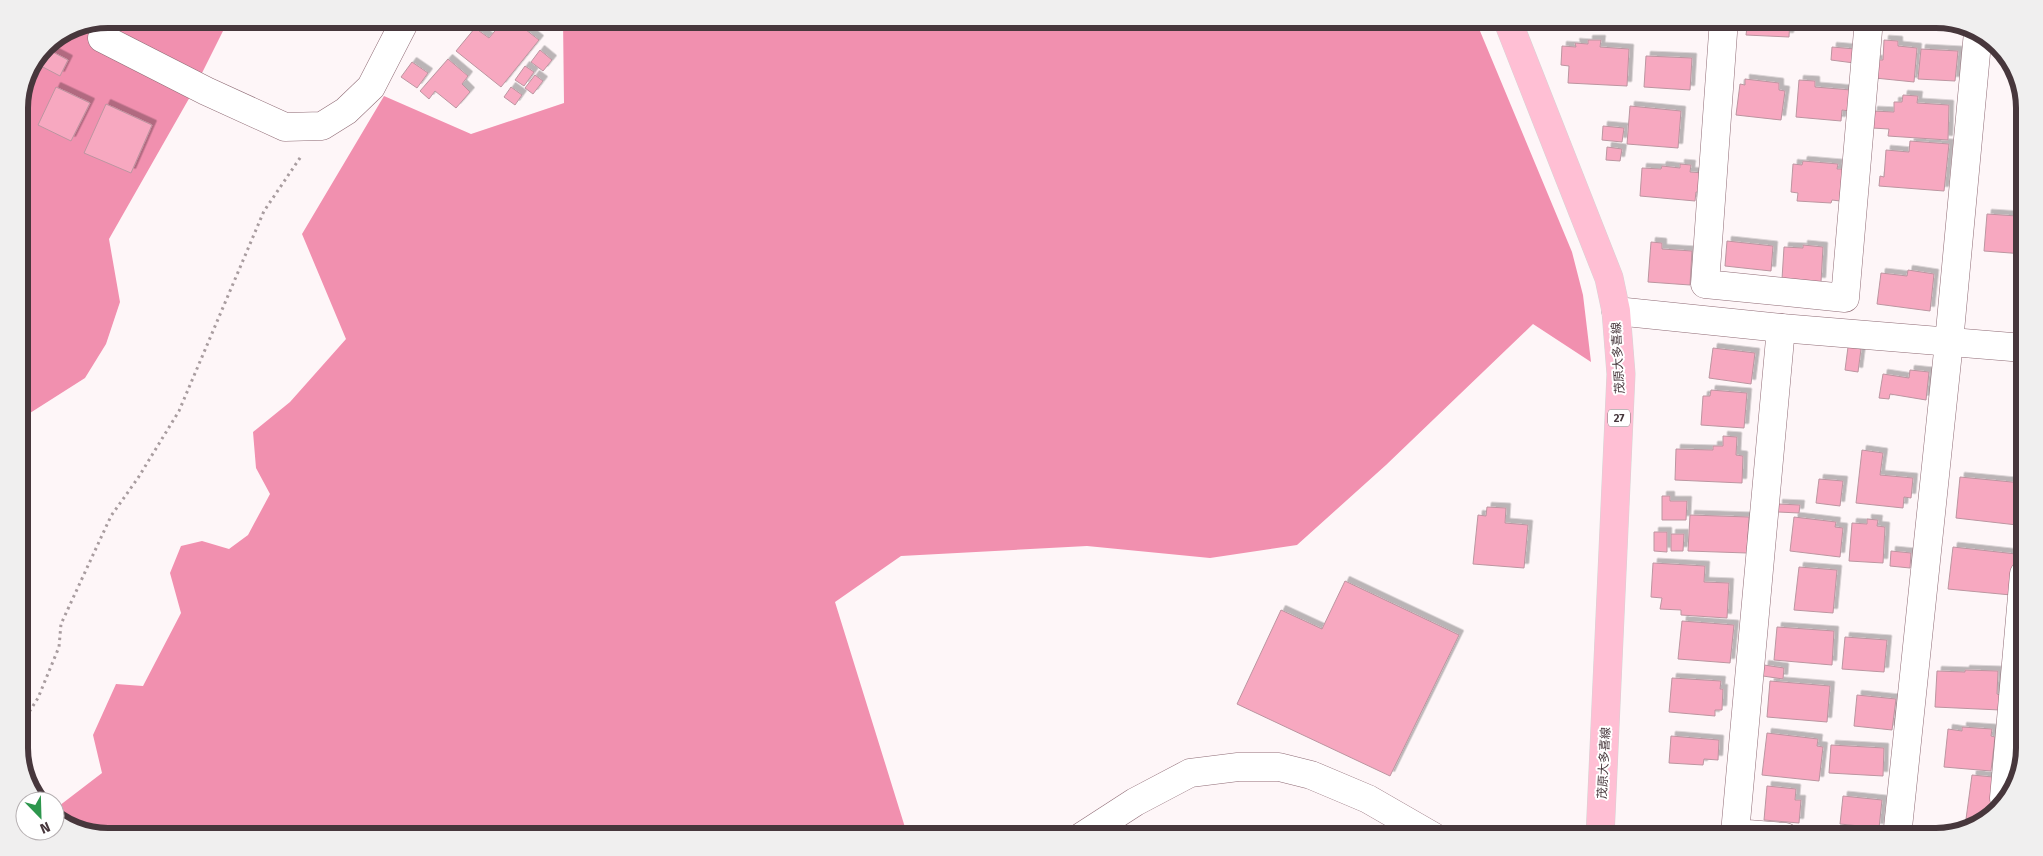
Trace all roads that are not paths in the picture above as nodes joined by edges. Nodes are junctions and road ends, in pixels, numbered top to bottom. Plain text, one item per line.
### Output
1 (401, 28) edge
2 (1511, 28) edge
3 (1723, 28) edge
4 (1868, 28) edge
5 (102, 38) dead end
6 (1977, 40) edge
7 (1616, 310) junction
8 (1781, 328) junction
9 (1950, 342) junction
10 (2015, 347) edge
11 (2016, 665) edge
12 (2005, 788) edge
13 (1095, 828) edge
14 (1418, 828) edge
15 (1600, 828) edge
16 (1735, 828) edge
17 (1899, 828) edge

1 - 5 street
2 - 7 main road, 茂原大多喜線 / 27
3 - 4 street
6 - 9 street
7 - 8 street
7 - 15 main road, 茂原大多喜線 / 27
8 - 9 street
8 - 16 street
9 - 10 street
9 - 17 street
11 - 12 street
13 - 14 street

